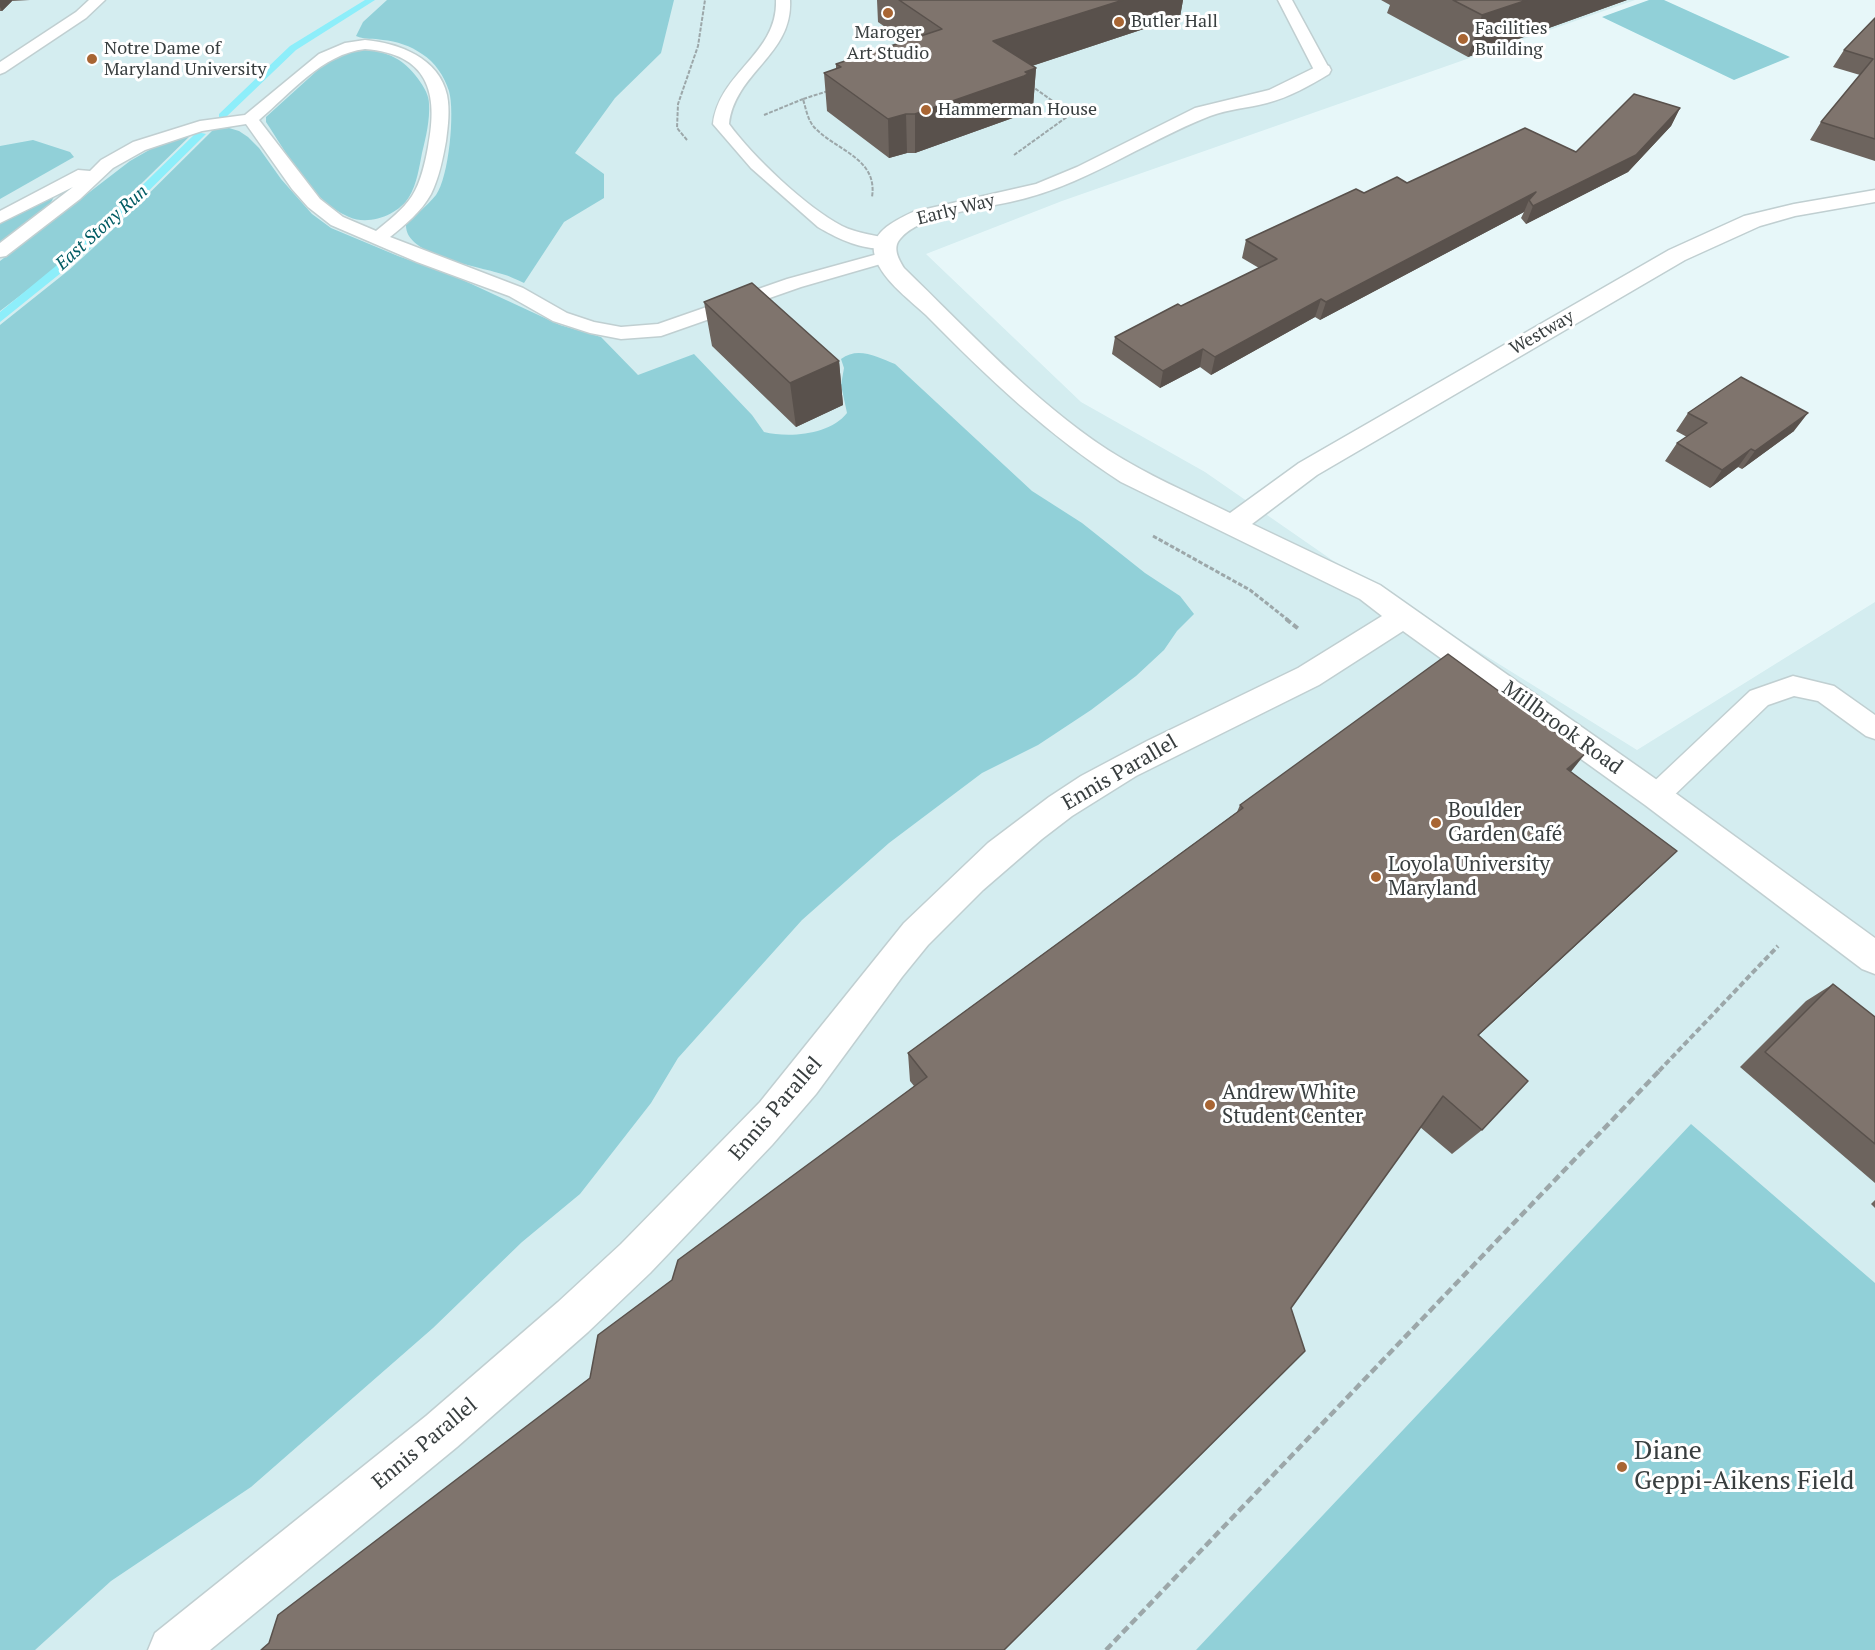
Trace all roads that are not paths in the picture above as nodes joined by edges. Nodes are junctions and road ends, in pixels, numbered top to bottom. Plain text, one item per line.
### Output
1 (98, 0) edge
2 (783, 0) edge
3 (1285, 0) edge
4 (0, 69) edge
5 (1322, 70) joint
6 (250, 119) junction
7 (107, 164) junction
8 (1875, 196) edge
9 (0, 218) edge
10 (377, 239) junction
11 (885, 250) junction
12 (0, 252) edge
13 (1232, 525) junction
14 (1404, 615) junction
15 (1875, 729) edge
16 (1656, 796) junction
17 (1875, 958) edge
18 (172, 1650) edge

1 - 4 lane
2 - 11 lane
3 - 5 lane
5 - 11 street, Early Way
6 - 7 lane
6 - 10 lane
6 - 10 lane
7 - 9 lane
7 - 12 lane
8 - 13 street, Westway
10 - 11 lane
11 - 13 street
13 - 14 street, Millbrook Road
14 - 16 street, Millbrook Road
14 - 18 street, Ennis Parallel
15 - 16 lane
16 - 17 street, Millbrook Road

